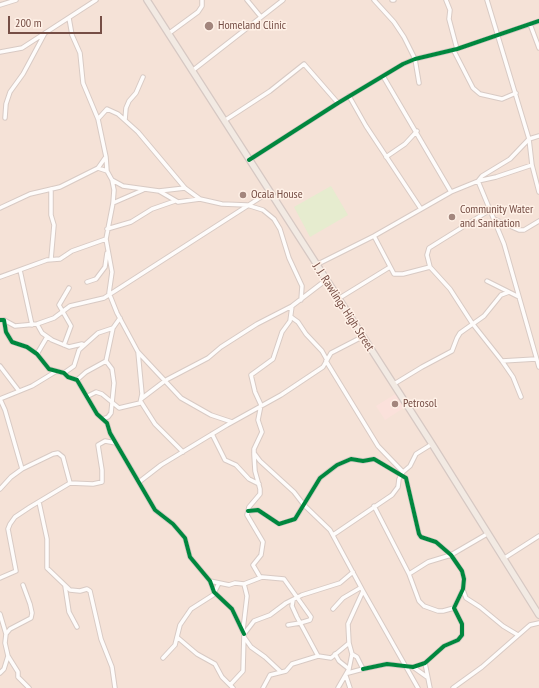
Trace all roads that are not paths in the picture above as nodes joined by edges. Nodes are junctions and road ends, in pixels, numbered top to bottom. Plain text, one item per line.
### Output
1 (16, 0) edge
2 (96, 0) edge
3 (147, 0) edge
4 (202, 0) edge
5 (247, 0) edge
6 (283, 0) edge
7 (374, 0) edge
8 (446, 0) edge
9 (487, 0) edge
10 (0, 5) edge
11 (261, 17) junction
12 (69, 18) junction
13 (539, 22) edge
14 (530, 24) junction
15 (45, 33) junction
16 (168, 34) junction
17 (497, 35) junction
18 (539, 48) edge
19 (455, 50) junction
20 (0, 52) edge
21 (416, 59) junction
22 (192, 71) junction
23 (383, 76) junction
24 (143, 77) dead end
25 (419, 83) dead end
26 (516, 93) junction
27 (349, 96) junction
28 (338, 103) junction
29 (5, 118) dead end
30 (98, 119) junction
31 (125, 120) junction
32 (224, 121) junction
33 (417, 132) junction
34 (539, 136) edge
35 (529, 140) junction
36 (386, 156) junction
37 (106, 157) junction
38 (249, 160) junction
39 (532, 165) junction
40 (98, 168) junction
41 (107, 171) junction
42 (112, 180) junction
43 (478, 180) junction
44 (185, 188) junction
45 (51, 189) junction
46 (144, 190) junction
47 (159, 191) junction
48 (269, 192) junction
49 (451, 192) junction
50 (539, 192) edge
51 (200, 199) junction
52 (175, 201) junction
53 (113, 203) junction
54 (247, 205) junction
55 (0, 208) edge
56 (421, 209) junction
57 (490, 210) junction
58 (286, 218) junction
59 (494, 218) junction
60 (539, 221) edge
61 (278, 224) junction
62 (108, 229) junction
63 (374, 236) junction
64 (106, 238) junction
65 (107, 250) junction
66 (51, 259) junction
67 (316, 265) junction
68 (111, 266) junction
69 (105, 267) junction
70 (390, 267) junction
71 (430, 267) junction
72 (20, 270) junction
73 (0, 277) edge
74 (326, 280) junction
75 (486, 281) dead end
76 (87, 282) dead end
77 (69, 288) dead end
78 (502, 288) junction
79 (509, 292) junction
80 (109, 293) junction
81 (501, 295) junction
82 (519, 298) junction
83 (338, 299) junction
84 (301, 300) junction
85 (292, 306) junction
86 (63, 312) junction
87 (291, 317) junction
88 (120, 318) junction
89 (2, 320) edge
90 (472, 323) junction
91 (37, 324) junction
92 (32, 325) junction
93 (113, 328) junction
94 (47, 337) junction
95 (362, 337) junction
96 (64, 345) junction
97 (84, 345) junction
98 (138, 352) junction
99 (37, 354) junction
100 (536, 359) junction
101 (106, 361) junction
102 (327, 361) junction
103 (502, 361) junction
104 (0, 366) edge
105 (539, 367) edge
106 (49, 369) junction
107 (55, 372) junction
108 (64, 373) junction
109 (47, 376) junction
110 (77, 380) junction
111 (166, 380) junction
112 (394, 384) junction
113 (19, 391) junction
114 (88, 396) junction
115 (521, 397) dead end
116 (0, 399) edge
117 (141, 401) junction
118 (112, 403) junction
119 (261, 405) junction
120 (103, 419) junction
121 (232, 422) junction
122 (109, 430) junction
123 (212, 434) junction
124 (105, 441) junction
125 (116, 443) junction
126 (432, 444) junction
127 (183, 452) junction
128 (254, 452) junction
129 (22, 469) junction
130 (402, 474) junction
131 (139, 482) junction
132 (70, 483) junction
133 (259, 484) junction
134 (0, 489) edge
135 (39, 502) junction
136 (252, 504) junction
137 (304, 505) junction
138 (374, 506) junction
139 (254, 509) junction
140 (248, 511) junction
141 (487, 534) junction
142 (333, 535) junction
143 (539, 536) edge
144 (451, 555) junction
145 (503, 559) junction
146 (353, 572) junction
147 (409, 574) junction
148 (260, 577) junction
149 (0, 578) edge
150 (210, 581) junction
151 (219, 583) junction
152 (244, 584) junction
153 (22, 585) dead end
154 (65, 586) junction
155 (463, 589) junction
156 (362, 590) junction
157 (214, 592) junction
158 (295, 599) junction
159 (454, 608) junction
160 (333, 609) dead end
161 (0, 614) edge
162 (539, 615) edge
163 (300, 623) junction
164 (539, 623) edge
165 (288, 626) dead end
166 (76, 627) dead end
167 (6, 634) junction
168 (244, 634) junction
169 (518, 635) junction
170 (177, 637) junction
171 (0, 639) edge
172 (5, 640) junction
173 (349, 643) junction
174 (335, 654) junction
175 (352, 654) junction
176 (8, 656) junction
177 (318, 656) junction
178 (163, 658) dead end
179 (425, 663) junction
180 (406, 666) junction
181 (413, 667) junction
182 (363, 669) junction
183 (281, 672) junction
184 (0, 673) edge
185 (348, 673) junction
186 (428, 678) junction
187 (232, 686) edge
188 (29, 688) edge
189 (115, 688) edge
190 (263, 688) edge
191 (338, 688) edge
192 (350, 688) edge
193 (418, 688) edge
194 (430, 688) edge
195 (453, 688) edge

1 - 10 street
2 - 12 street
3 - 16 main road, J. J. Rawlings High Street
4 - 16 street
5 - 11 street
6 - 11 street
7 - 21 street
8 - 19 street
9 - 17 street
11 - 22 street
12 - 15 street
12 - 30 street
13 - 14 street
14 - 17 street
14 - 18 street
15 - 20 street
15 - 29 street
16 - 22 main road, J. J. Rawlings High Street
17 - 19 street
17 - 26 street
19 - 21 street
19 - 26 street
21 - 23 street
21 - 25 street
22 - 32 main road, J. J. Rawlings High Street
23 - 27 street
23 - 33 street
24 - 31 street
26 - 35 street
27 - 28 street
27 - 36 street
28 - 32 street
28 - 38 street
30 - 31 street
30 - 37 street
31 - 44 street
32 - 38 main road, J. J. Rawlings High Street
33 - 36 street
33 - 49 street
34 - 35 street
35 - 39 street
35 - 43 street
36 - 56 street
37 - 40 street
37 - 41 street
38 - 48 main road, J. J. Rawlings High Street
39 - 43 street
39 - 50 street
40 - 41 street
40 - 45 street
41 - 42 street
42 - 46 street
42 - 53 street
43 - 49 street
43 - 57 street
44 - 47 street
44 - 51 street
45 - 55 street
45 - 66 street
46 - 47 street
46 - 53 street
47 - 52 street
48 - 54 street
48 - 58 main road, J. J. Rawlings High Street
49 - 56 street
51 - 52 street
51 - 54 street
52 - 62 street
53 - 62 street
54 - 61 street
54 - 80 street
56 - 63 street
57 - 59 street
57 - 71 street
58 - 61 street
58 - 67 main road, J. J. Rawlings High Street
59 - 60 street
59 - 82 street
61 - 84 street
62 - 64 street
63 - 67 street
63 - 70 street
64 - 65 street
64 - 66 street
65 - 68 street
65 - 69 street
66 - 72 street
67 - 74 main road, J. J. Rawlings High Street
68 - 69 street
68 - 80 street
69 - 76 street
70 - 71 street
70 - 83 street
71 - 90 street
72 - 73 street
72 - 92 street
74 - 83 main road, J. J. Rawlings High Street
74 - 84 street
75 - 78 street
77 - 86 street
78 - 79 street
78 - 81 street
79 - 81 street
79 - 82 street
80 - 86 street
80 - 88 street
81 - 90 street
82 - 100 street
83 - 95 main road, J. J. Rawlings High Street
84 - 85 street
85 - 87 street
85 - 111 street
86 - 91 street
86 - 96 street
87 - 102 street
87 - 119 street
88 - 93 street
88 - 98 street
89 - 92 street
89 - 99 street
90 - 103 street
90 - 112 street
91 - 92 street
91 - 94 street
93 - 97 street
93 - 101 street
94 - 96 street
94 - 99 street
95 - 102 street
95 - 112 main road, J. J. Rawlings High Street
96 - 97 street
97 - 108 street
98 - 111 street
98 - 117 street
99 - 106 street
100 - 103 street
100 - 105 street
101 - 110 street
101 - 118 street
102 - 119 street
102 - 130 street
103 - 115 street
104 - 113 street
106 - 107 street
106 - 109 street
107 - 108 street
107 - 109 street
108 - 110 street
109 - 113 street
110 - 114 street
111 - 117 street
111 - 121 street
112 - 126 main road, J. J. Rawlings High Street
113 - 116 street
114 - 118 street
114 - 120 street
116 - 129 street
117 - 118 street
117 - 127 street
118 - 120 street
119 - 121 street
119 - 128 street
120 - 122 street
121 - 123 street
122 - 124 street
122 - 125 street
123 - 127 street
123 - 133 street
124 - 125 street
124 - 132 street
125 - 131 street
126 - 130 street
126 - 141 main road, J. J. Rawlings High Street
127 - 131 street
128 - 133 street
128 - 137 street
129 - 132 street
129 - 134 street
130 - 137 street
130 - 138 street
130 - 144 street
131 - 150 street
132 - 135 street
133 - 136 street
135 - 149 street
135 - 154 street
136 - 139 street
136 - 140 street
137 - 139 street
137 - 142 street
138 - 142 street
138 - 147 street
139 - 140 street
140 - 148 street
141 - 144 street
141 - 145 main road, J. J. Rawlings High Street
142 - 146 street
143 - 145 street
144 - 147 street
144 - 155 street
145 - 162 main road, J. J. Rawlings High Street
146 - 156 street
146 - 158 street
147 - 159 street
148 - 152 street
148 - 158 street
150 - 151 street
150 - 157 street
151 - 152 street
151 - 157 street
152 - 168 street
153 - 167 street
154 - 166 street
154 - 189 street
155 - 159 street
155 - 169 street
156 - 160 street
156 - 173 street
156 - 180 street
157 - 168 street
157 - 170 street
158 - 163 street
158 - 163 street
158 - 168 street
159 - 179 street
161 - 167 street
163 - 165 street
163 - 177 street
164 - 169 street
167 - 172 street
168 - 183 street
168 - 187 street
169 - 195 street
170 - 178 street
170 - 187 street
171 - 172 street
172 - 176 street
173 - 174 street
173 - 175 street
174 - 177 street
174 - 185 street
175 - 182 street
175 - 185 street
176 - 184 street
176 - 188 street
177 - 183 street
179 - 181 street
179 - 186 street
180 - 181 street
180 - 182 street
180 - 193 street
181 - 186 street
182 - 185 street
183 - 190 street
185 - 191 street
185 - 192 street
186 - 194 street

